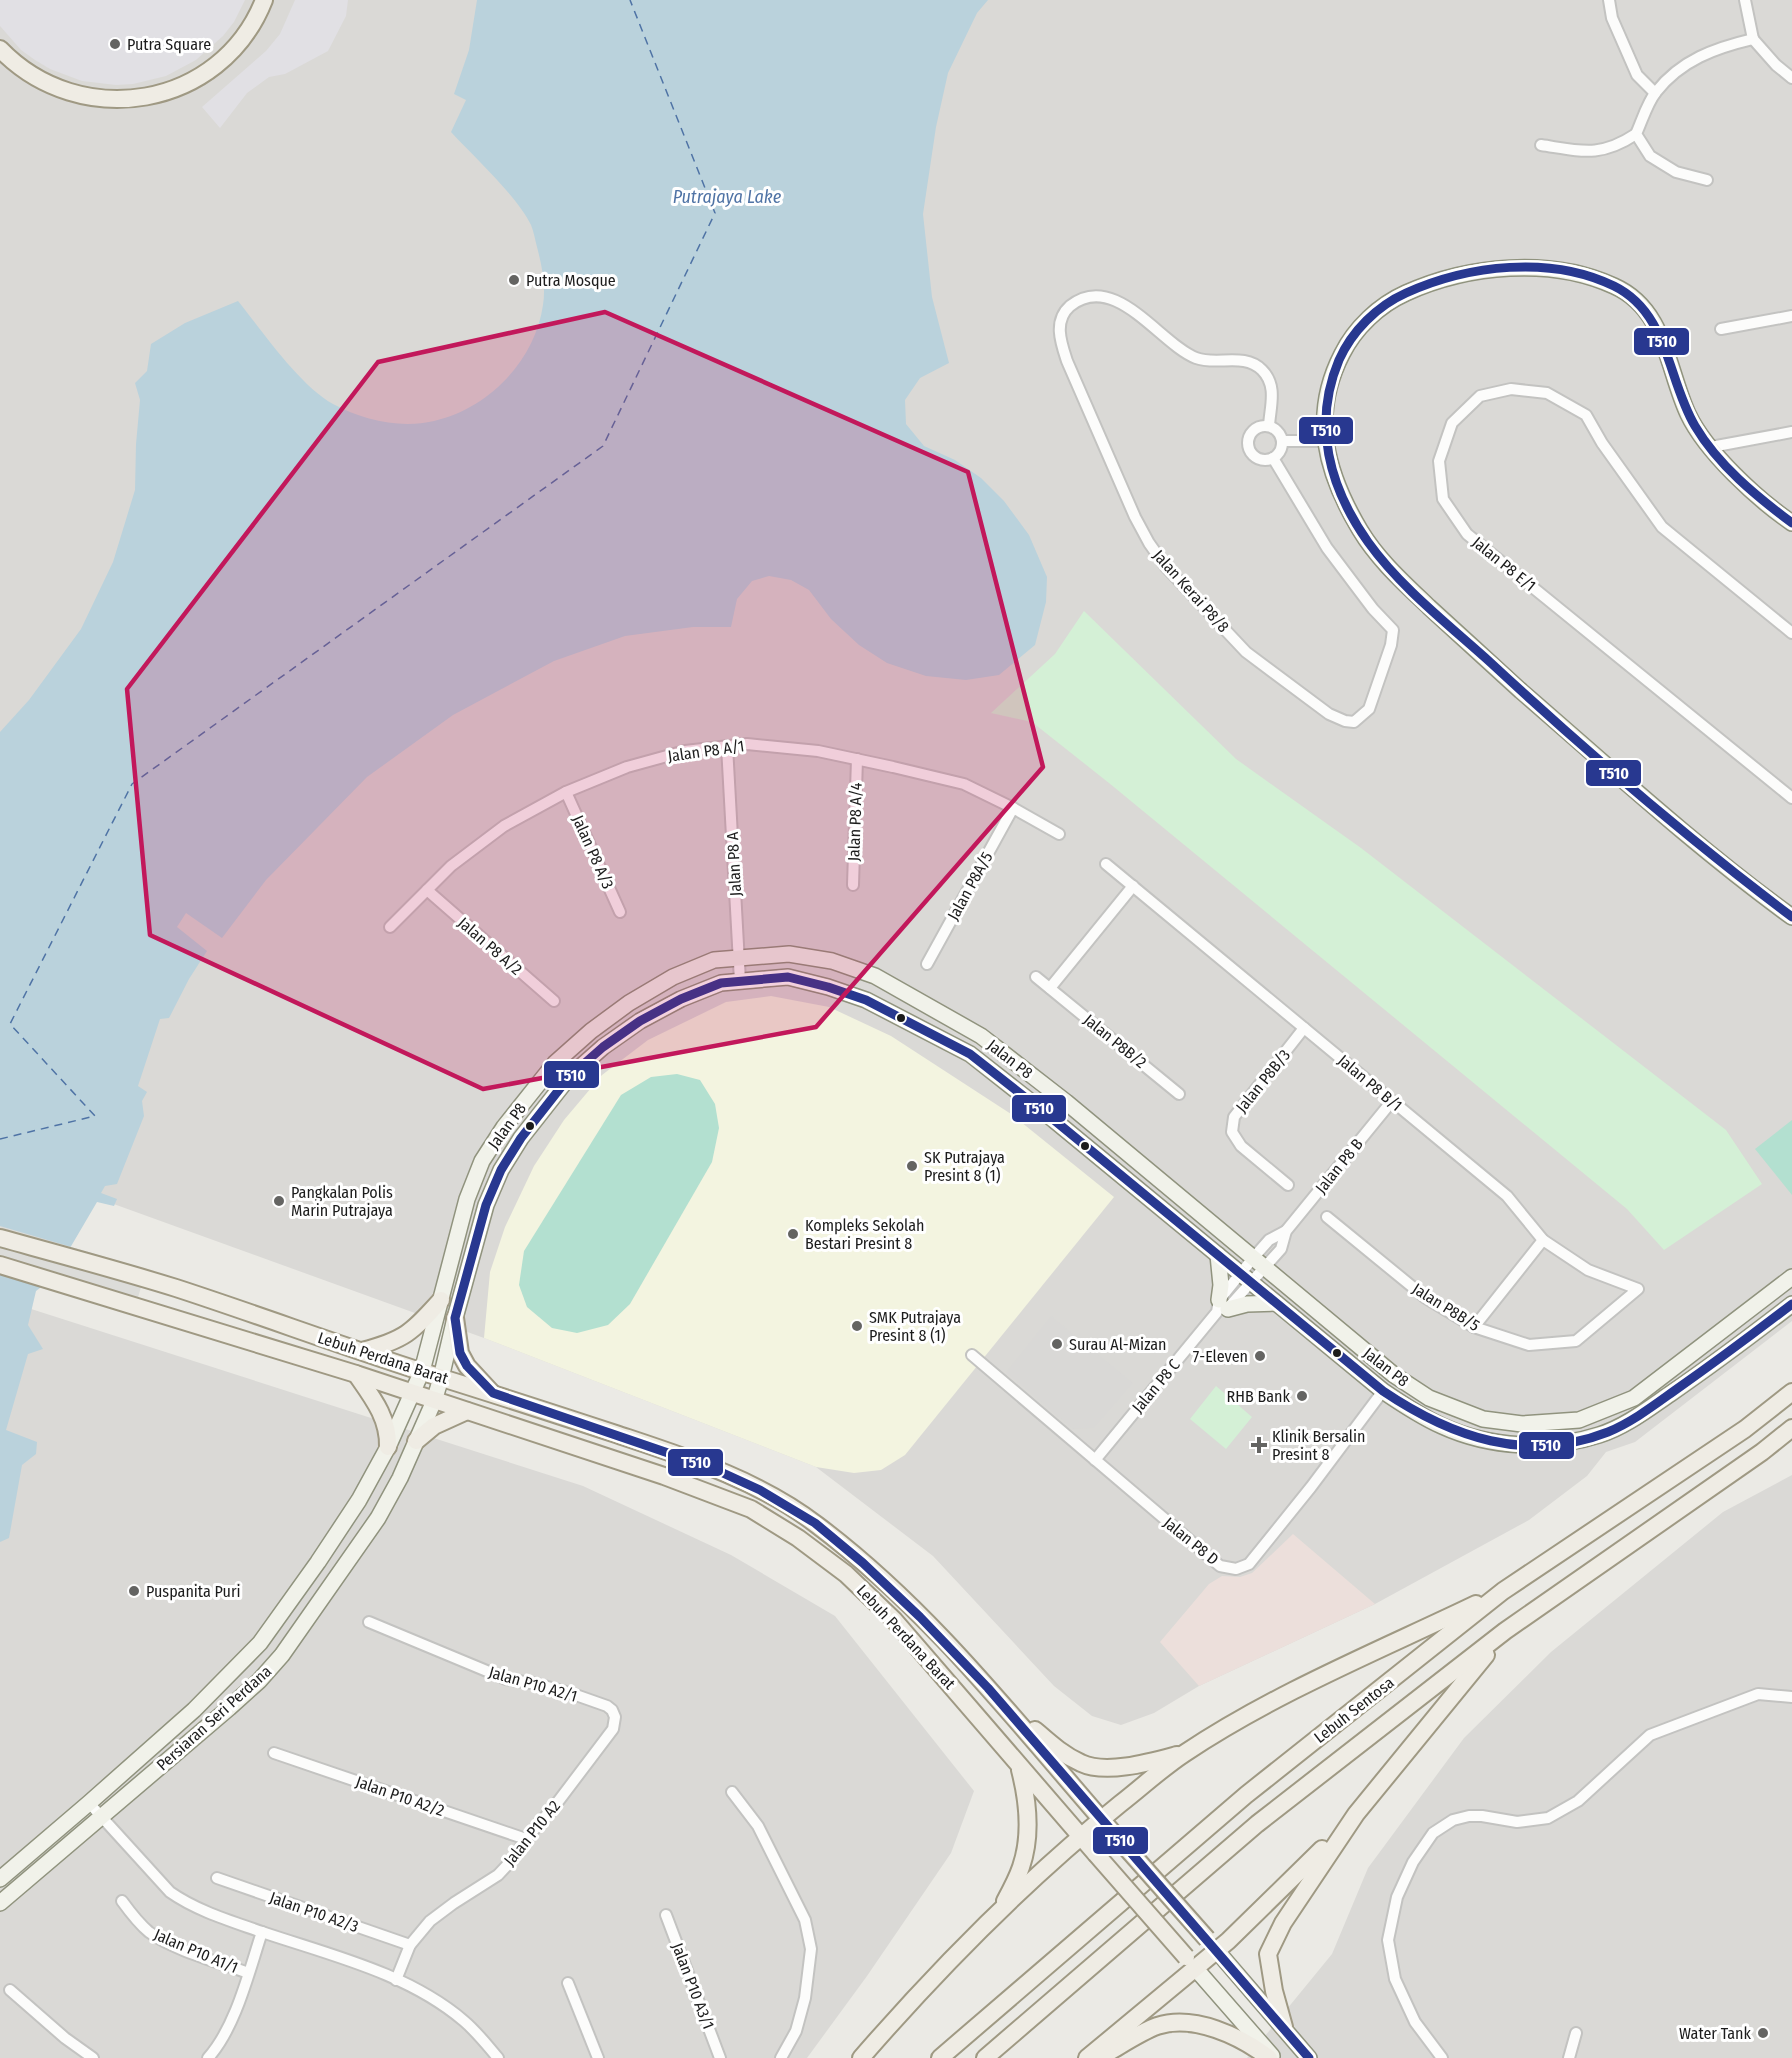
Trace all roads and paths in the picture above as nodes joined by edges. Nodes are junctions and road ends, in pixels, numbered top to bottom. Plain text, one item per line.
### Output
1 (264, 0) edge
2 (1608, 0) edge
3 (1744, 0) edge
4 (1753, 39) junction
5 (0, 49) edge
6 (1792, 78) edge
7 (1655, 93) junction
8 (1636, 134) junction
9 (1541, 145) dead end
10 (1707, 180) dead end
11 (1792, 316) edge
12 (1721, 329) dead end
13 (1269, 426) junction
14 (1792, 432) edge
15 (1282, 441) junction
16 (1326, 441) junction
17 (1711, 447) junction
18 (1273, 458) junction
19 (1792, 523) edge
20 (1792, 633) edge
21 (727, 746) junction
22 (857, 759) junction
23 (566, 792) junction
24 (1792, 798) edge
25 (1013, 808) junction
26 (1059, 834) dead end
27 (1106, 864) dead end
28 (853, 885) dead end
29 (1133, 886) junction
30 (427, 890) junction
31 (620, 912) dead end
32 (1792, 917) edge
33 (390, 927) dead end
34 (738, 958) junction
35 (927, 964) dead end
36 (1036, 977) dead end
37 (740, 981) junction
38 (1050, 988) junction
39 (554, 1001) dead end
40 (1304, 1028) junction
41 (1179, 1094) dead end
42 (1392, 1101) junction
43 (1288, 1185) dead end
44 (1327, 1217) dead end
45 (0, 1238) edge
46 (1543, 1240) junction
47 (1218, 1255) junction
48 (1260, 1262) junction
49 (0, 1265) edge
50 (1792, 1277) edge
51 (1246, 1278) junction
52 (1638, 1289) joint
53 (441, 1300) junction
54 (1276, 1303) junction
55 (1792, 1304) edge
56 (1221, 1307) junction
57 (455, 1318) junction
58 (1474, 1327) junction
59 (361, 1351) junction
60 (972, 1355) dead end
61 (422, 1371) junction
62 (356, 1374) junction
63 (441, 1378) junction
64 (1383, 1391) junction
65 (1792, 1392) edge
66 (493, 1393) junction
67 (411, 1394) junction
68 (434, 1401) junction
69 (467, 1411) junction
70 (1792, 1428) edge
71 (416, 1441) junction
72 (387, 1447) junction
73 (1095, 1460) junction
74 (1503, 1591) junction
75 (369, 1622) dead end
76 (1505, 1631) junction
77 (988, 1688) junction
78 (1792, 1697) edge
79 (613, 1729) joint
80 (274, 1753) dead end
81 (1184, 1754) junction
82 (1018, 1764) junction
83 (732, 1792) dead end
84 (89, 1803) junction
85 (1356, 1814) junction
86 (101, 1817) junction
87 (1101, 1819) junction
88 (1081, 1836) junction
89 (526, 1839) junction
90 (217, 1878) dead end
91 (0, 1879) edge
92 (122, 1901) dead end
93 (0, 1903) edge
94 (1002, 1907) junction
95 (666, 1915) dead end
96 (262, 1932) junction
97 (410, 1945) junction
98 (1212, 1945) junction
99 (1191, 1963) junction
100 (248, 1973) junction
101 (396, 1980) junction
102 (567, 1983) dead end
103 (10, 1990) dead end
104 (1284, 2027) junction
105 (1576, 2033) dead end
106 (93, 2058) edge
107 (208, 2058) edge
108 (498, 2058) edge
109 (598, 2058) edge
110 (720, 2058) edge
111 (781, 2058) edge
112 (861, 2058) edge
113 (940, 2058) edge
114 (985, 2058) edge
115 (1087, 2058) edge
116 (1099, 2058) edge
117 (1269, 2058) edge
118 (1274, 2058) edge
119 (1309, 2058) edge
120 (1442, 2058) edge
121 (1569, 2058) edge

1 - 5 main road
2 - 7 street
3 - 4 street
4 - 6 street
4 - 7 street
7 - 8 street
8 - 9 street
8 - 10 street
11 - 12 street
13 - 15 street
13 - 18 street
13 - 18 street, Jalan Kerai P8/8
14 - 17 street
15 - 16 street
15 - 18 street
16 - 17 street
16 - 32 street
17 - 19 street
20 - 24 street, Jalan P8 E/1
21 - 22 street, Jalan P8 A/1
21 - 23 street, Jalan P8 A/1
21 - 34 street, Jalan P8 A
22 - 25 street, Jalan P8 A/1
22 - 28 street, Jalan P8 A/4
23 - 30 street, Jalan P8 A/1
23 - 31 street, Jalan P8 A/3
25 - 26 street, Jalan P8 A/1
25 - 35 street, Jalan P8A/5
27 - 29 street, Jalan P8 B/1
29 - 38 street
29 - 40 street, Jalan P8 B/1
30 - 33 street, Jalan P8 A/1
30 - 39 street, Jalan P8 A/2
34 - 37 street, Jalan P8 A
34 - 48 street, Jalan P8
34 - 53 street, Jalan P8
36 - 38 street, Jalan P8B/2
37 - 47 street, Jalan P8
37 - 57 street, Jalan P8
38 - 41 street, Jalan P8B/2
40 - 42 street, Jalan P8 B/1
40 - 43 street, Jalan P8B/3
42 - 46 street, Jalan P8 B/1
42 - 48 street, Jalan P8 B
44 - 58 street, Jalan P8B/5
45 - 59 main road, Lebuh Perdana Barat
46 - 52 street, Jalan P8 B/1
46 - 58 street
47 - 51 street, Jalan P8
47 - 56 street
48 - 50 street, Jalan P8
48 - 51 street, Jalan P8 B
49 - 62 main road, Lebuh Perdana Barat
51 - 54 street, Jalan P8
51 - 56 street, Jalan P8 C
52 - 58 street, Jalan P8B/5
53 - 59 main road
53 - 61 street, Jalan P8
54 - 56 street
54 - 64 street, Jalan P8
55 - 64 street, Jalan P8
56 - 73 street, Jalan P8 C
57 - 63 street, Jalan P8
57 - 66 main road
59 - 61 main road, Lebuh Perdana Barat
60 - 73 street, Jalan P8 D
61 - 63 main road, Lebuh Perdana Barat
61 - 67 street, Jalan P8
62 - 67 main road, Lebuh Perdana Barat
62 - 72 main road
63 - 66 main road, Lebuh Perdana Barat
63 - 68 street, Jalan P8
64 - 73 street, Jalan P8 D
65 - 74 main road, Lebuh Sentosa
66 - 77 main road, Lebuh Perdana Barat
67 - 68 main road, Lebuh Perdana Barat
67 - 72 street, Persiaran Seri Perdana
68 - 69 main road, Lebuh Perdana Barat
68 - 71 street, Persiaran Seri Perdana
69 - 71 main road
69 - 82 main road, Lebuh Perdana Barat
70 - 76 main road, Lebuh Sentosa
71 - 86 street, Persiaran Seri Perdana
72 - 84 street, Persiaran Seri Perdana
74 - 81 main road
74 - 113 main road, Lebuh Sentosa
75 - 79 street, Jalan P10 A2/1
76 - 85 main road
76 - 114 main road, Lebuh Sentosa
77 - 81 main road
77 - 87 main road, Lebuh Perdana Barat
78 - 120 street
79 - 89 street, Jalan P10 A2
80 - 89 street, Jalan P10 A2/2
81 - 87 main road
82 - 88 main road, Lebuh Perdana Barat
82 - 94 main road
83 - 111 street
84 - 86 street
84 - 91 street, Persiaran Seri Perdana
85 - 98 main road
85 - 104 main road
86 - 93 street, Persiaran Seri Perdana
86 - 96 street
87 - 88 main road
87 - 98 main road, Lebuh Perdana Barat, bridge
88 - 94 main road
88 - 99 main road, Lebuh Perdana Barat, bridge
89 - 97 street, Jalan P10 A2
90 - 97 street, Jalan P10 A2/3
92 - 100 street, Jalan P10 A1/1
94 - 112 main road
95 - 110 street, Jalan P10 A3/1
96 - 100 street
96 - 101 street
97 - 101 street, Jalan P10 A2
98 - 99 main road
98 - 104 street, Lebuh Perdana Barat
99 - 115 main road
99 - 118 street, Lebuh Perdana Barat
100 - 107 street
101 - 108 street
102 - 109 street
103 - 106 street
104 - 119 street, Lebuh Perdana Barat
105 - 121 street
116 - 117 main road

